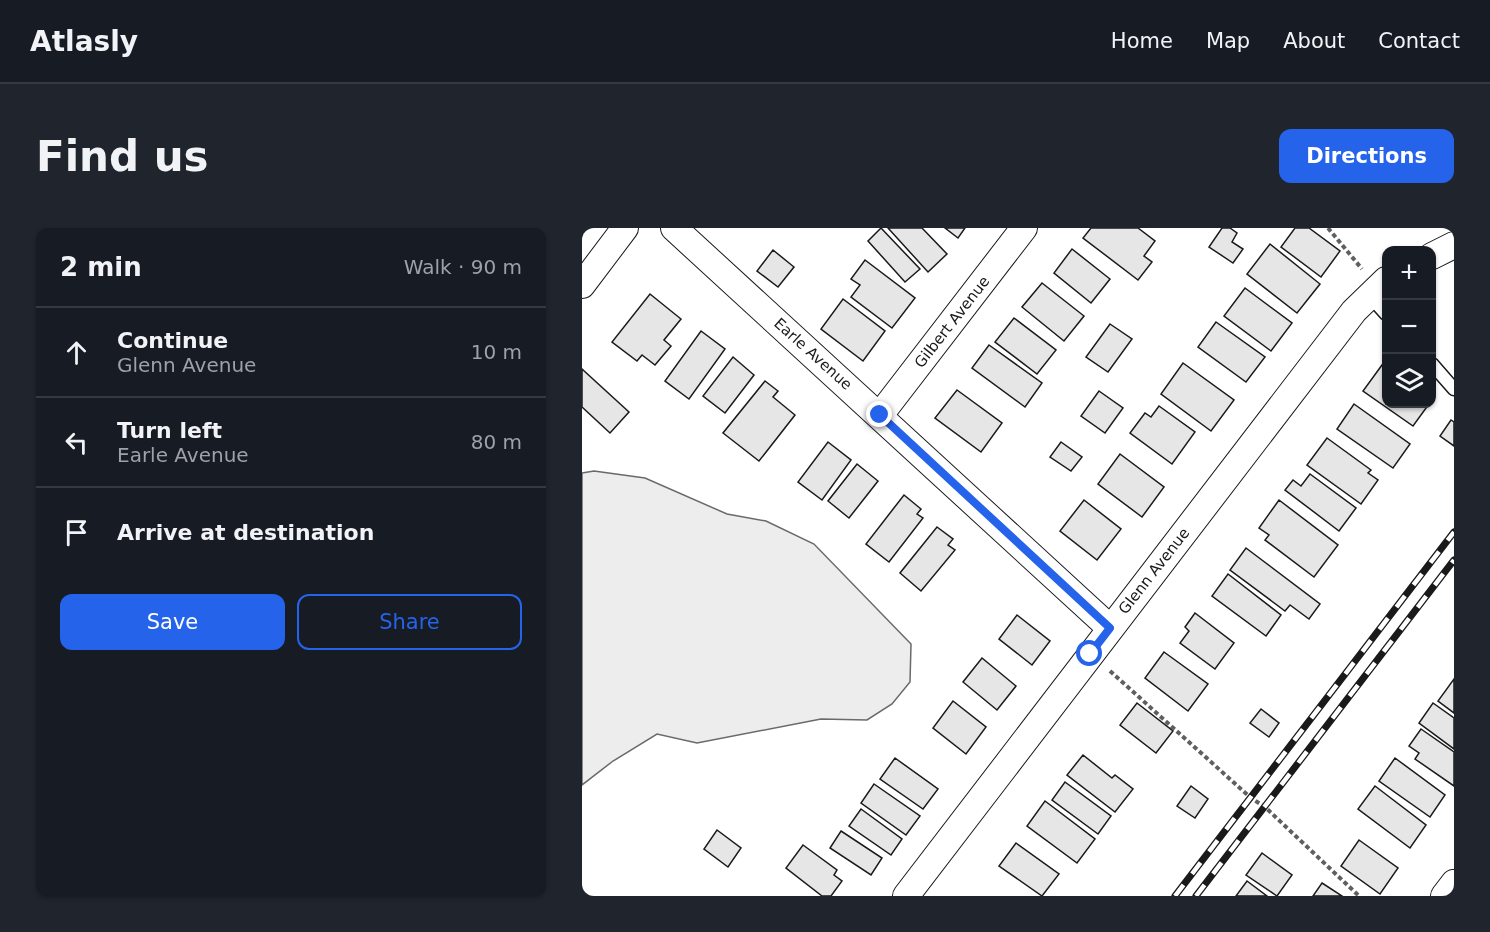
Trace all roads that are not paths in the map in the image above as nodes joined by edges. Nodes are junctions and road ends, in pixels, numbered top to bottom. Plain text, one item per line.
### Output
1 (625, 228) edge
2 (674, 228) edge
3 (1024, 228) edge
4 (1454, 245) edge
5 (1436, 254) edge
6 (582, 285) edge
7 (1378, 288) edge
8 (1436, 369) edge
9 (1454, 389) edge
10 (880, 415) junction
11 (1110, 628) junction
12 (1454, 883) edge
13 (906, 896) edge
14 (1444, 896) edge

1 - 6 street
2 - 10 street, Earle Avenue
3 - 10 street, Gilbert Avenue
4 - 5 street
7 - 11 street, Glenn Avenue
8 - 9 lane
10 - 11 street, Earle Avenue
11 - 13 street, Glenn Avenue
12 - 14 street

